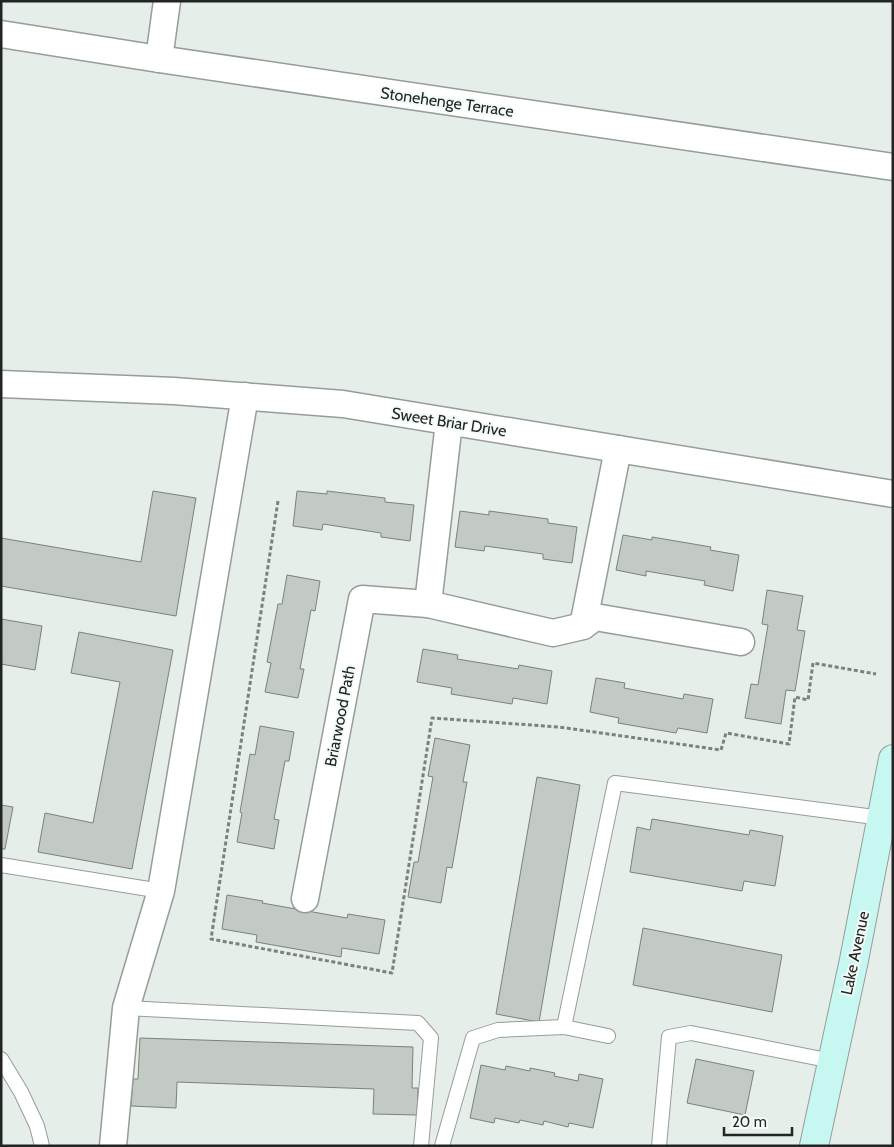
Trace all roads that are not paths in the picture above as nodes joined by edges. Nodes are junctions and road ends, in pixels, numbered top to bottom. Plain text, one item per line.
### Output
1 (166, 1) edge
2 (1, 34) edge
3 (159, 59) junction
4 (893, 167) edge
5 (1, 384) edge
6 (245, 396) junction
7 (449, 422) junction
8 (618, 449) junction
9 (893, 494) edge
10 (428, 604) junction
11 (583, 626) junction
12 (741, 642) dead end
13 (893, 760) edge
14 (882, 818) junction
15 (1, 865) edge
16 (161, 891) junction
17 (305, 899) dead end
18 (126, 1008) junction
19 (564, 1027) junction
20 (608, 1036) dead end
21 (1, 1058) edge
22 (832, 1061) junction
23 (42, 1146) edge
24 (113, 1146) edge
25 (421, 1146) edge
26 (442, 1146) edge
27 (659, 1146) edge
28 (814, 1146) edge

1 - 3 street
2 - 3 street, Stonehenge Terrace
3 - 4 street, Stonehenge Terrace
5 - 6 street, Sweet Briar Drive
6 - 7 street, Sweet Briar Drive
6 - 16 street
7 - 8 street, Sweet Briar Drive
7 - 10 street
8 - 9 street, Sweet Briar Drive
8 - 11 street
10 - 11 street, Briarwood Path
10 - 17 street, Briarwood Path
11 - 12 street, Briarwood Path
13 - 14 main road, Lake Avenue
14 - 19 lane
14 - 22 main road, Lake Avenue
15 - 16 lane
16 - 18 street
18 - 24 street
18 - 25 lane
19 - 20 lane
19 - 26 lane
21 - 23 lane
22 - 27 lane
22 - 28 main road, Lake Avenue

